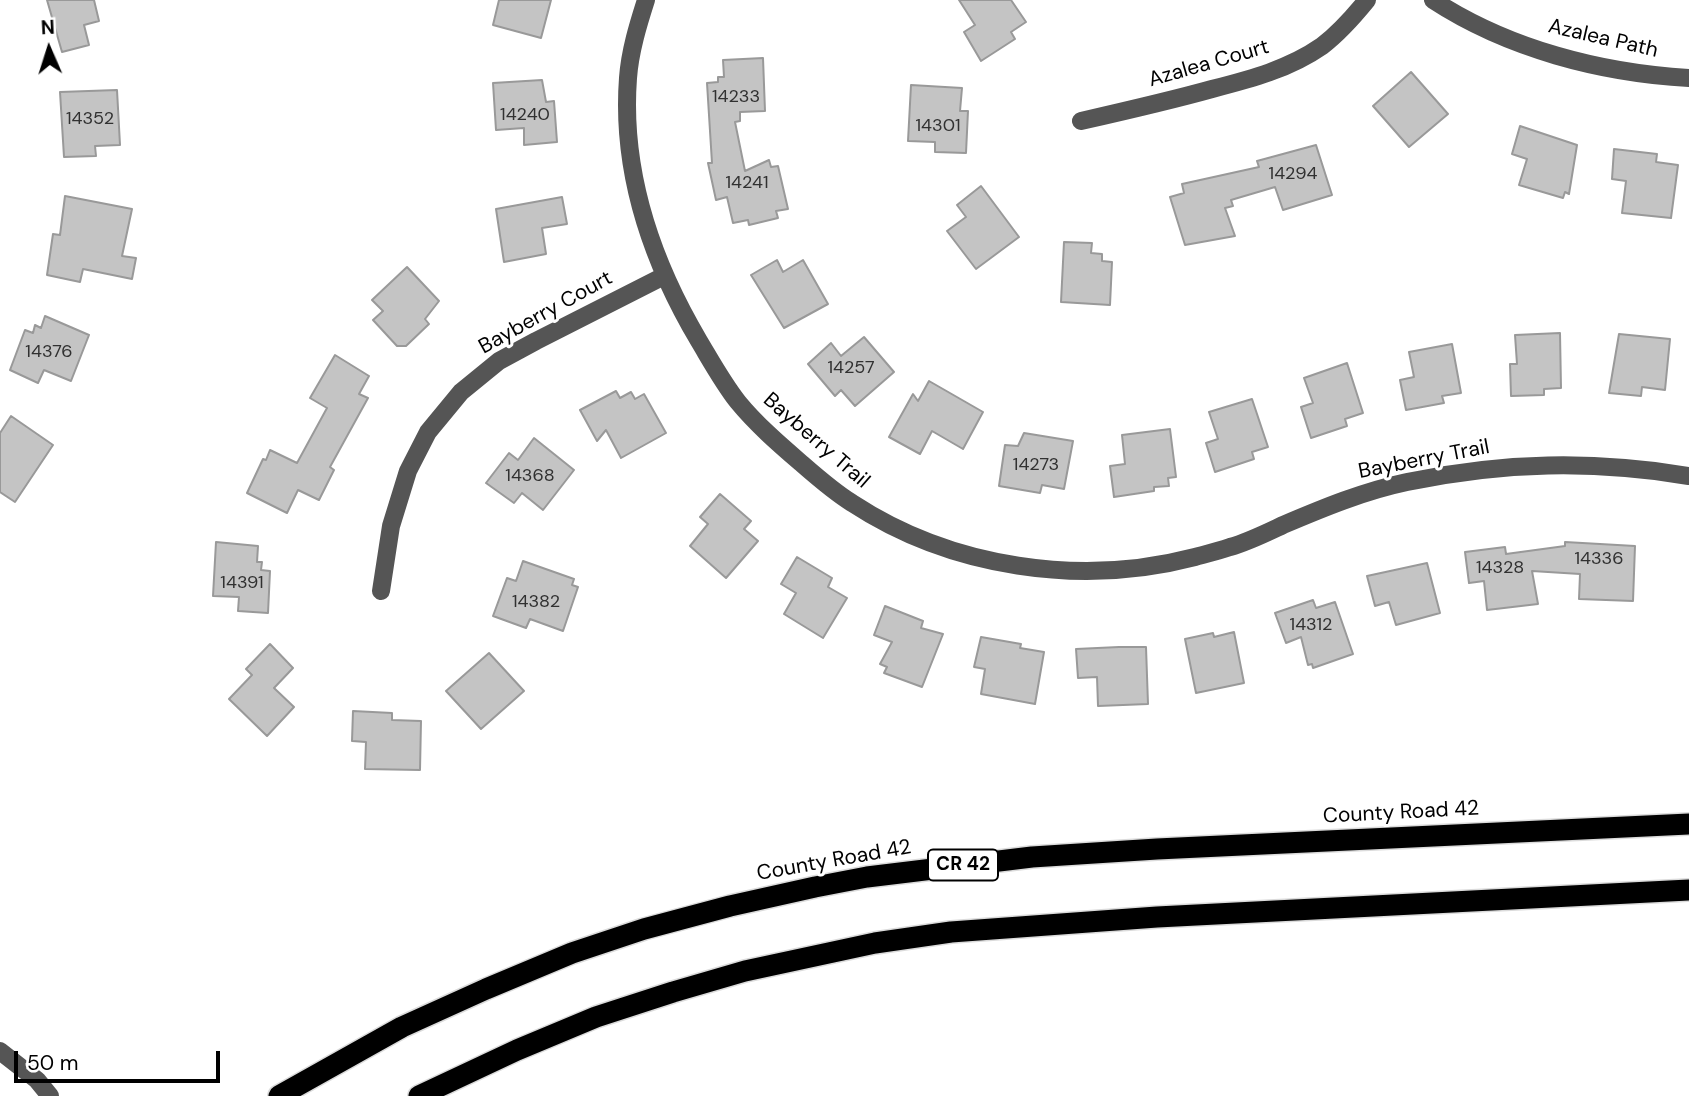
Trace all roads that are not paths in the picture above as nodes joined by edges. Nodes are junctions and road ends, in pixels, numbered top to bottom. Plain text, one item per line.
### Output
1 (646, 0) edge
2 (1367, 0) edge
3 (1433, 0) edge
4 (1689, 78) edge
5 (1082, 121) dead end
6 (664, 276) junction
7 (1689, 476) edge
8 (381, 591) dead end
9 (1689, 824) edge
10 (1689, 890) edge
11 (0, 1051) edge
12 (50, 1096) edge
13 (279, 1096) edge
14 (419, 1096) edge

1 - 6 street, Bayberry Trail
2 - 5 street, Azalea Court
3 - 4 street, Azalea Path
6 - 7 street, Bayberry Trail
6 - 8 street, Bayberry Court
9 - 13 highway, County Road 42 / CR 42
10 - 14 highway
11 - 12 street

